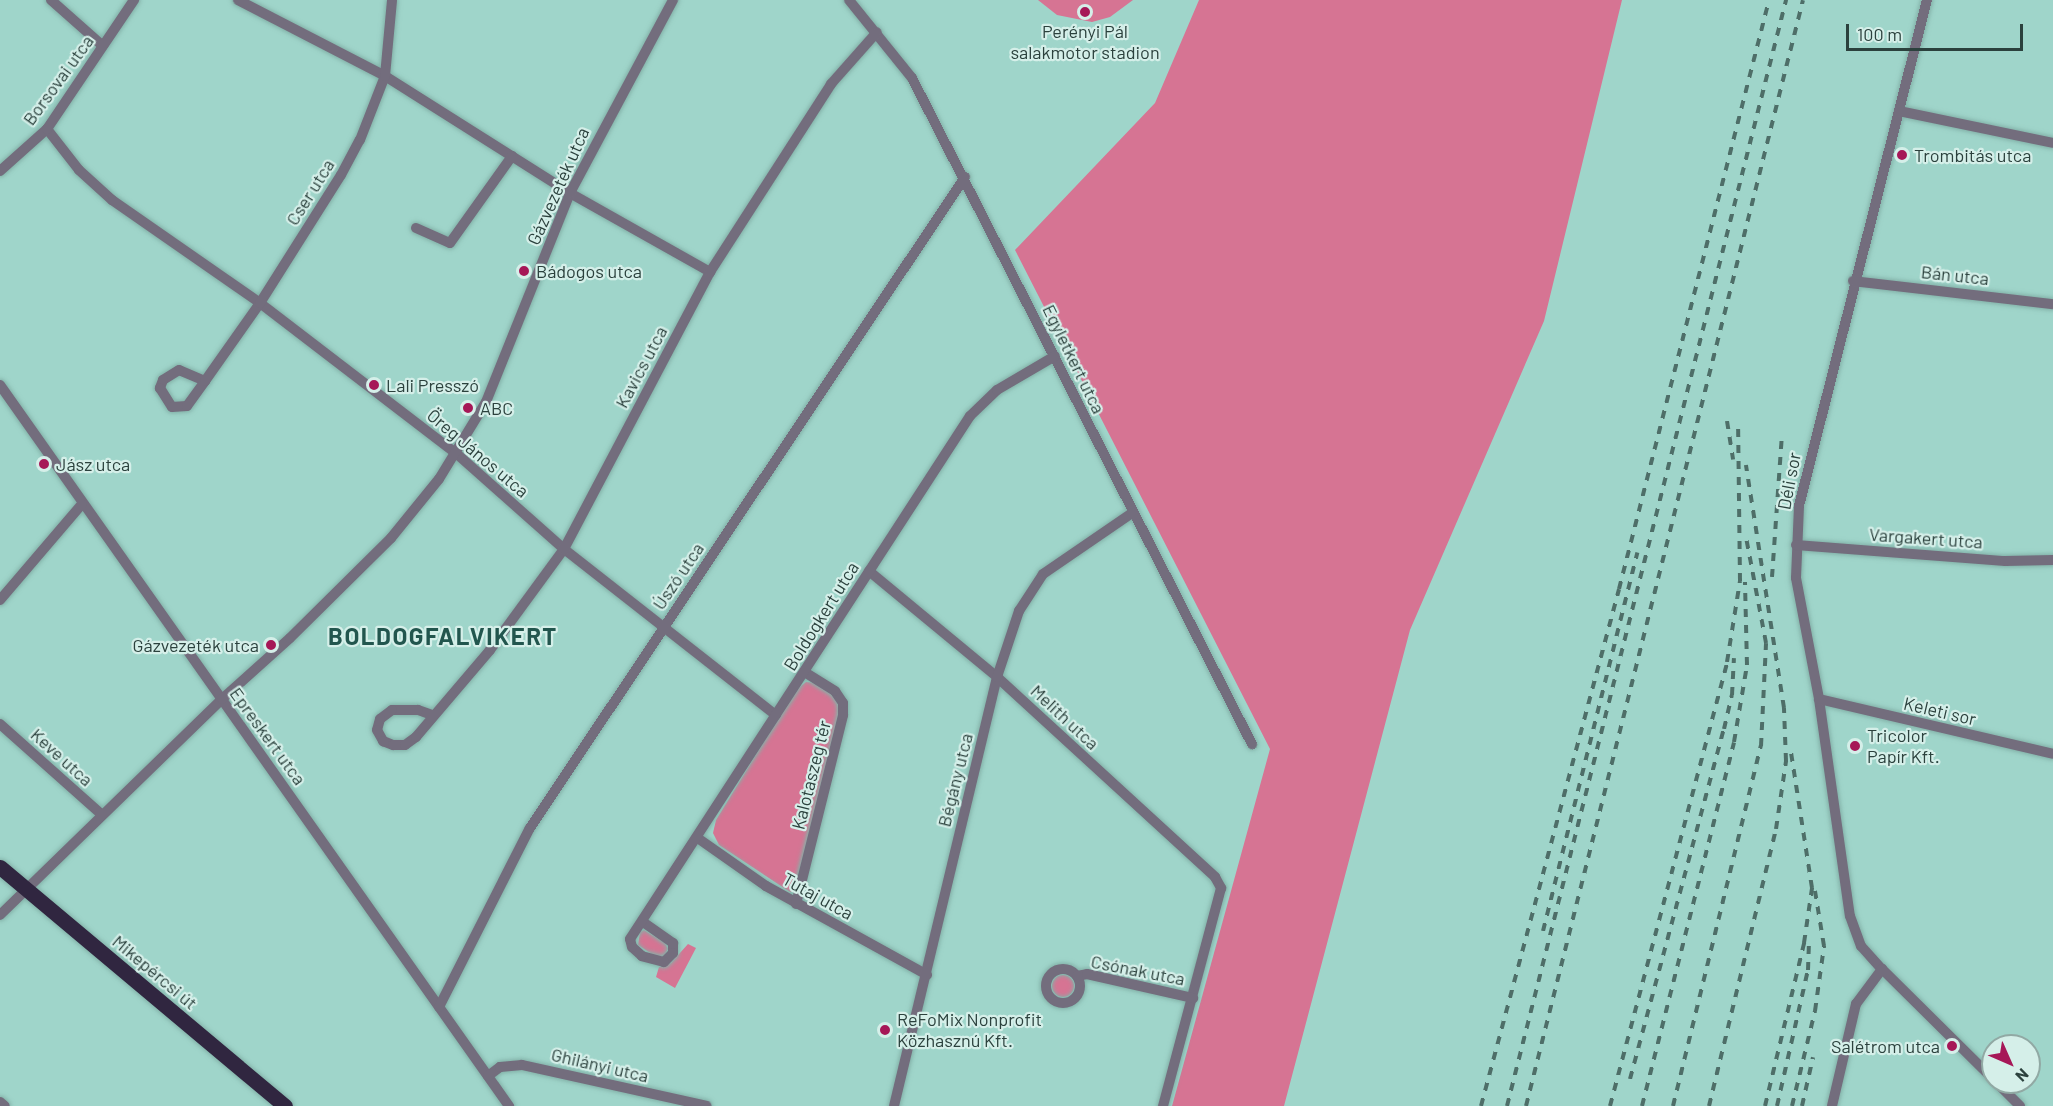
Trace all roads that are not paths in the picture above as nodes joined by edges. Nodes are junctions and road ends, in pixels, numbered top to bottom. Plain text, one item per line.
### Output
1 (51, 0) edge
2 (134, 0) edge
3 (238, 0) edge
4 (392, 0) edge
5 (673, 0) edge
6 (849, 0) edge
7 (1927, 0) edge
8 (877, 32) junction
9 (103, 46) junction
10 (385, 75) junction
11 (1899, 111) junction
12 (47, 129) junction
13 (2053, 143) edge
14 (512, 156) junction
15 (2, 166) edge
16 (965, 177) junction
17 (570, 193) junction
18 (416, 228) dead end
19 (710, 272) junction
20 (1853, 281) junction
21 (260, 303) junction
22 (2053, 304) edge
23 (1055, 356) junction
24 (205, 381) dead end
25 (0, 385) edge
26 (457, 454) junction
27 (82, 504) junction
28 (1132, 513) junction
29 (1796, 545) junction
30 (564, 549) junction
31 (2053, 560) edge
32 (869, 571) junction
33 (0, 600) edge
34 (664, 628) junction
35 (805, 672) junction
36 (997, 677) junction
37 (222, 699) junction
38 (1819, 699) junction
39 (432, 715) junction
40 (776, 715) junction
41 (0, 724) edge
42 (1252, 744) dead end
43 (2053, 754) edge
44 (102, 814) junction
45 (699, 839) junction
46 (0, 867) edge
47 (24, 888) junction
48 (1220, 900) joint
49 (796, 904) junction
50 (0, 915) edge
51 (643, 922) dead end
52 (1882, 969) junction
53 (927, 975) junction
54 (1077, 976) dead end
55 (1192, 998) junction
56 (439, 1007) junction
57 (1981, 1066) edge
58 (489, 1076) junction
59 (2008, 1094) edge
60 (0, 1102) edge
61 (5, 1106) edge
62 (285, 1106) edge
63 (509, 1106) edge
64 (707, 1106) edge
65 (894, 1106) edge
66 (1163, 1106) edge
67 (1832, 1106) edge
68 (2020, 1106) edge

1 - 9 street
2 - 9 street, Borsovai utca
3 - 10 street
4 - 10 street, Cser utca
5 - 17 street, Gázvezeték utca
6 - 8 street, Egyletkert utca
7 - 11 street, Déli sor
8 - 16 street, Egyletkert utca
8 - 19 street, Kavics utca
9 - 12 street, Borsovai utca
10 - 14 street
10 - 21 street, Cser utca
11 - 13 street
11 - 20 street, Déli sor
12 - 15 street, Borsovai utca
12 - 21 street, Öreg János utca
14 - 17 street
14 - 18 street
16 - 23 street, Egyletkert utca
16 - 34 street, Úszó utca
17 - 19 street
17 - 26 street, Gázvezeték utca
19 - 30 street, Kavics utca
20 - 22 street, Bán utca
20 - 29 street, Déli sor
21 - 24 street, Cser utca
21 - 26 street, Öreg János utca
23 - 28 street, Egyletkert utca
23 - 32 street, Boldogkert utca
25 - 27 street, Epreskert utca
26 - 30 street, Öreg János utca
26 - 37 street, Gázvezeték utca
27 - 33 street
27 - 37 street, Epreskert utca
28 - 36 street, Bégány utca
28 - 42 street, Egyletkert utca
29 - 31 street, Vargakert utca
29 - 38 street, Déli sor
30 - 34 street, Öreg János utca
30 - 39 street, Kavics utca
32 - 35 street, Boldogkert utca
32 - 36 street, Melith utca
34 - 40 street, Öreg János utca
34 - 56 street, Úszó utca
35 - 40 street, Boldogkert utca
35 - 49 street, Kalotaszeg tér
36 - 48 street, Melith utca
36 - 53 street, Bégány utca
37 - 44 street, Gázvezeték utca
37 - 56 street, Epreskert utca
38 - 43 street, Keleti sor
38 - 52 street, Déli sor
39 - 39 street, Kavics utca
40 - 45 street, Boldogkert utca
41 - 44 street, Keve utca
44 - 47 street, Gázvezeték utca
45 - 49 street, Tutaj utca
45 - 51 street, Boldogkert utca
46 - 47 main road, Mikepércsi út
47 - 50 street, Gázvezeték utca
47 - 62 main road, Mikepércsi út
48 - 55 street, Csónak utca
49 - 53 street, Tutaj utca
52 - 57 street
52 - 67 street
53 - 65 street, Bégány utca
54 - 55 street, Csónak utca
55 - 66 street, Csónak utca
56 - 58 street, Epreskert utca
58 - 63 street, Epreskert utca
58 - 64 street, Ghilányi utca
59 - 68 street
60 - 61 street

